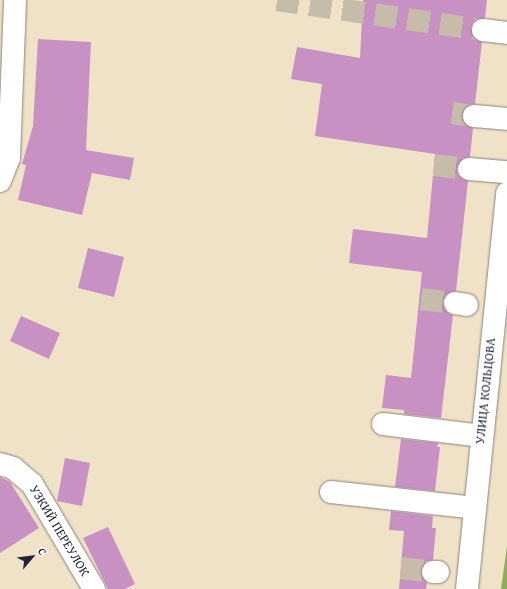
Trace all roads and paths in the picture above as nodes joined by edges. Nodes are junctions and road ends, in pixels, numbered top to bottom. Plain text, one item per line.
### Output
1 (15, 0) edge
2 (483, 30) tunnel mouth
3 (507, 33) edge
4 (474, 116) tunnel mouth
5 (507, 119) edge
6 (469, 169) tunnel mouth
7 (507, 172) edge
8 (0, 181) edge
9 (507, 193) edge
10 (383, 424) dead end
11 (482, 436) junction
12 (0, 464) edge
13 (331, 492) dead end
14 (475, 508) junction
15 (94, 589) edge
16 (467, 589) edge

1 - 8 street
2 - 3 street
4 - 5 street
6 - 7 street
9 - 11 street, УЛИЦА КОЛЬЦОВА
10 - 11 street
11 - 14 street, УЛИЦА КОЛЬЦОВА
12 - 15 street, УЗКИЙ ПЕРЕУЛОК
13 - 14 street
14 - 16 street, УЛИЦА КОЛЬЦОВА

